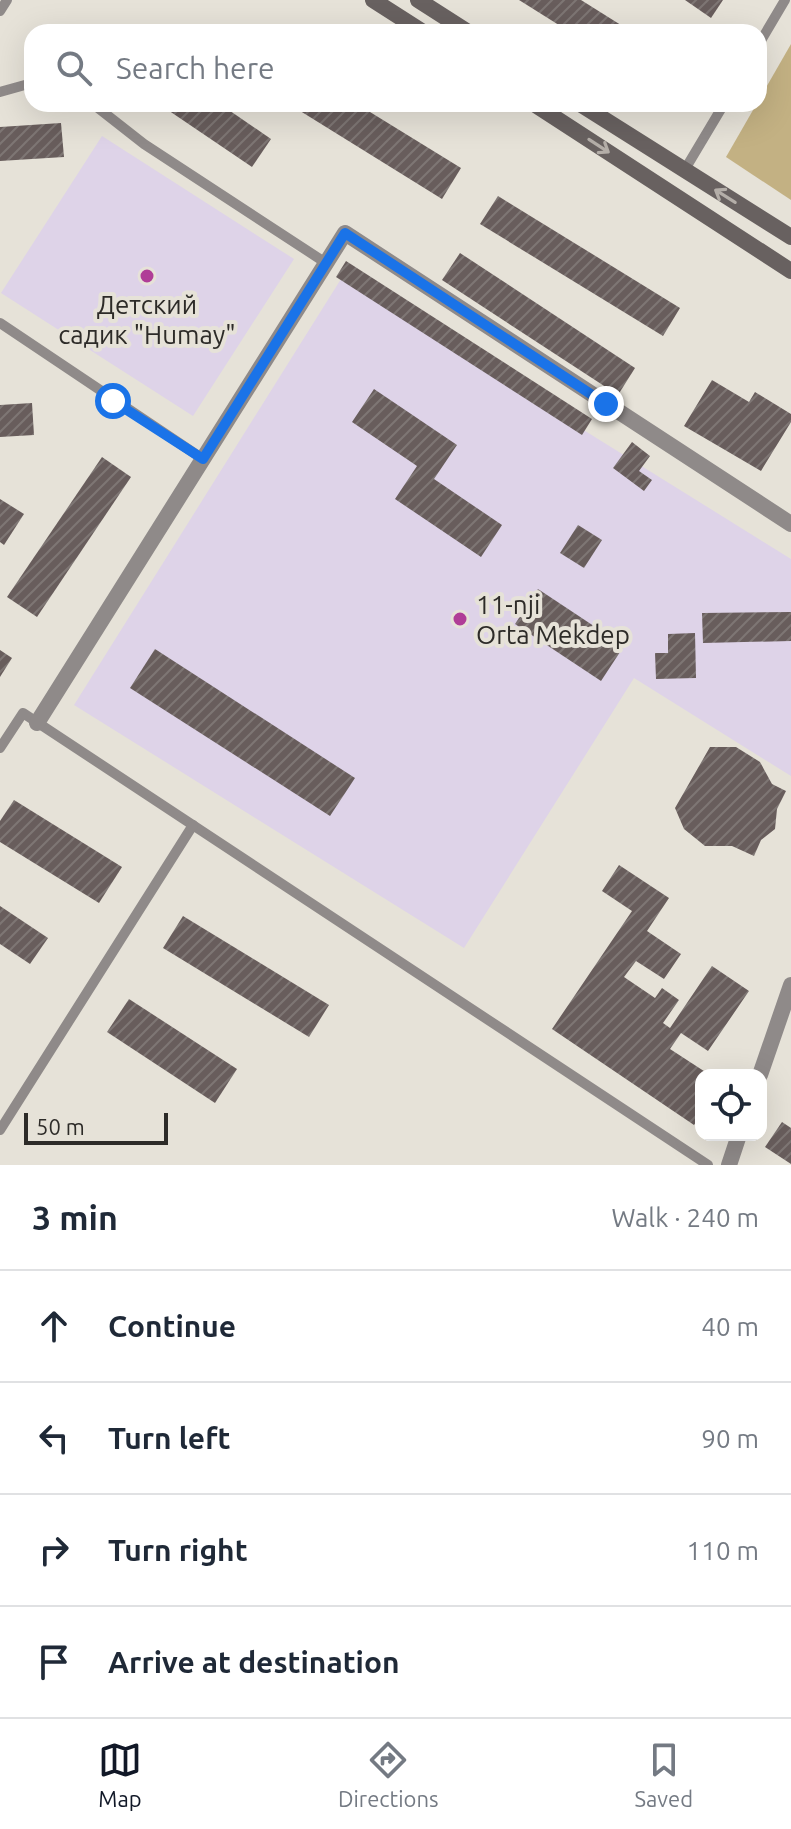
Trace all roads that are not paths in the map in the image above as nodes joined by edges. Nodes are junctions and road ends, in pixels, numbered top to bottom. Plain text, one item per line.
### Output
1 (7, 0) edge
2 (373, 0) edge
3 (418, 0) edge
4 (785, 0) edge
5 (0, 11) edge
6 (410, 24) edge
7 (456, 24) edge
8 (767, 30) edge
9 (24, 85) edge
10 (0, 92) edge
11 (103, 112) edge
12 (546, 112) edge
13 (592, 112) edge
14 (719, 112) edge
15 (684, 171) junction
16 (791, 237) edge
17 (326, 263) junction
18 (791, 271) edge
19 (0, 323) edge
20 (203, 459) junction
21 (791, 524) edge
22 (37, 723) junction
23 (2, 742) edge
24 (193, 825) junction
25 (791, 985) edge
26 (762, 1069) edge
27 (0, 1130) edge
28 (737, 1141) edge
29 (708, 1165) edge
30 (729, 1165) edge

1 - 5 lane
2 - 6 street
3 - 7 street
4 - 8 lane
9 - 10 lane
11 - 17 lane
12 -> 18 street
13 - 15 street
14 - 15 lane
16 -> 15 street
17 - 20 street
17 - 21 street
19 - 20 lane
20 - 22 street
22 - 23 lane
22 - 24 lane
24 - 27 lane
24 - 29 lane
25 - 26 street
28 - 30 street

